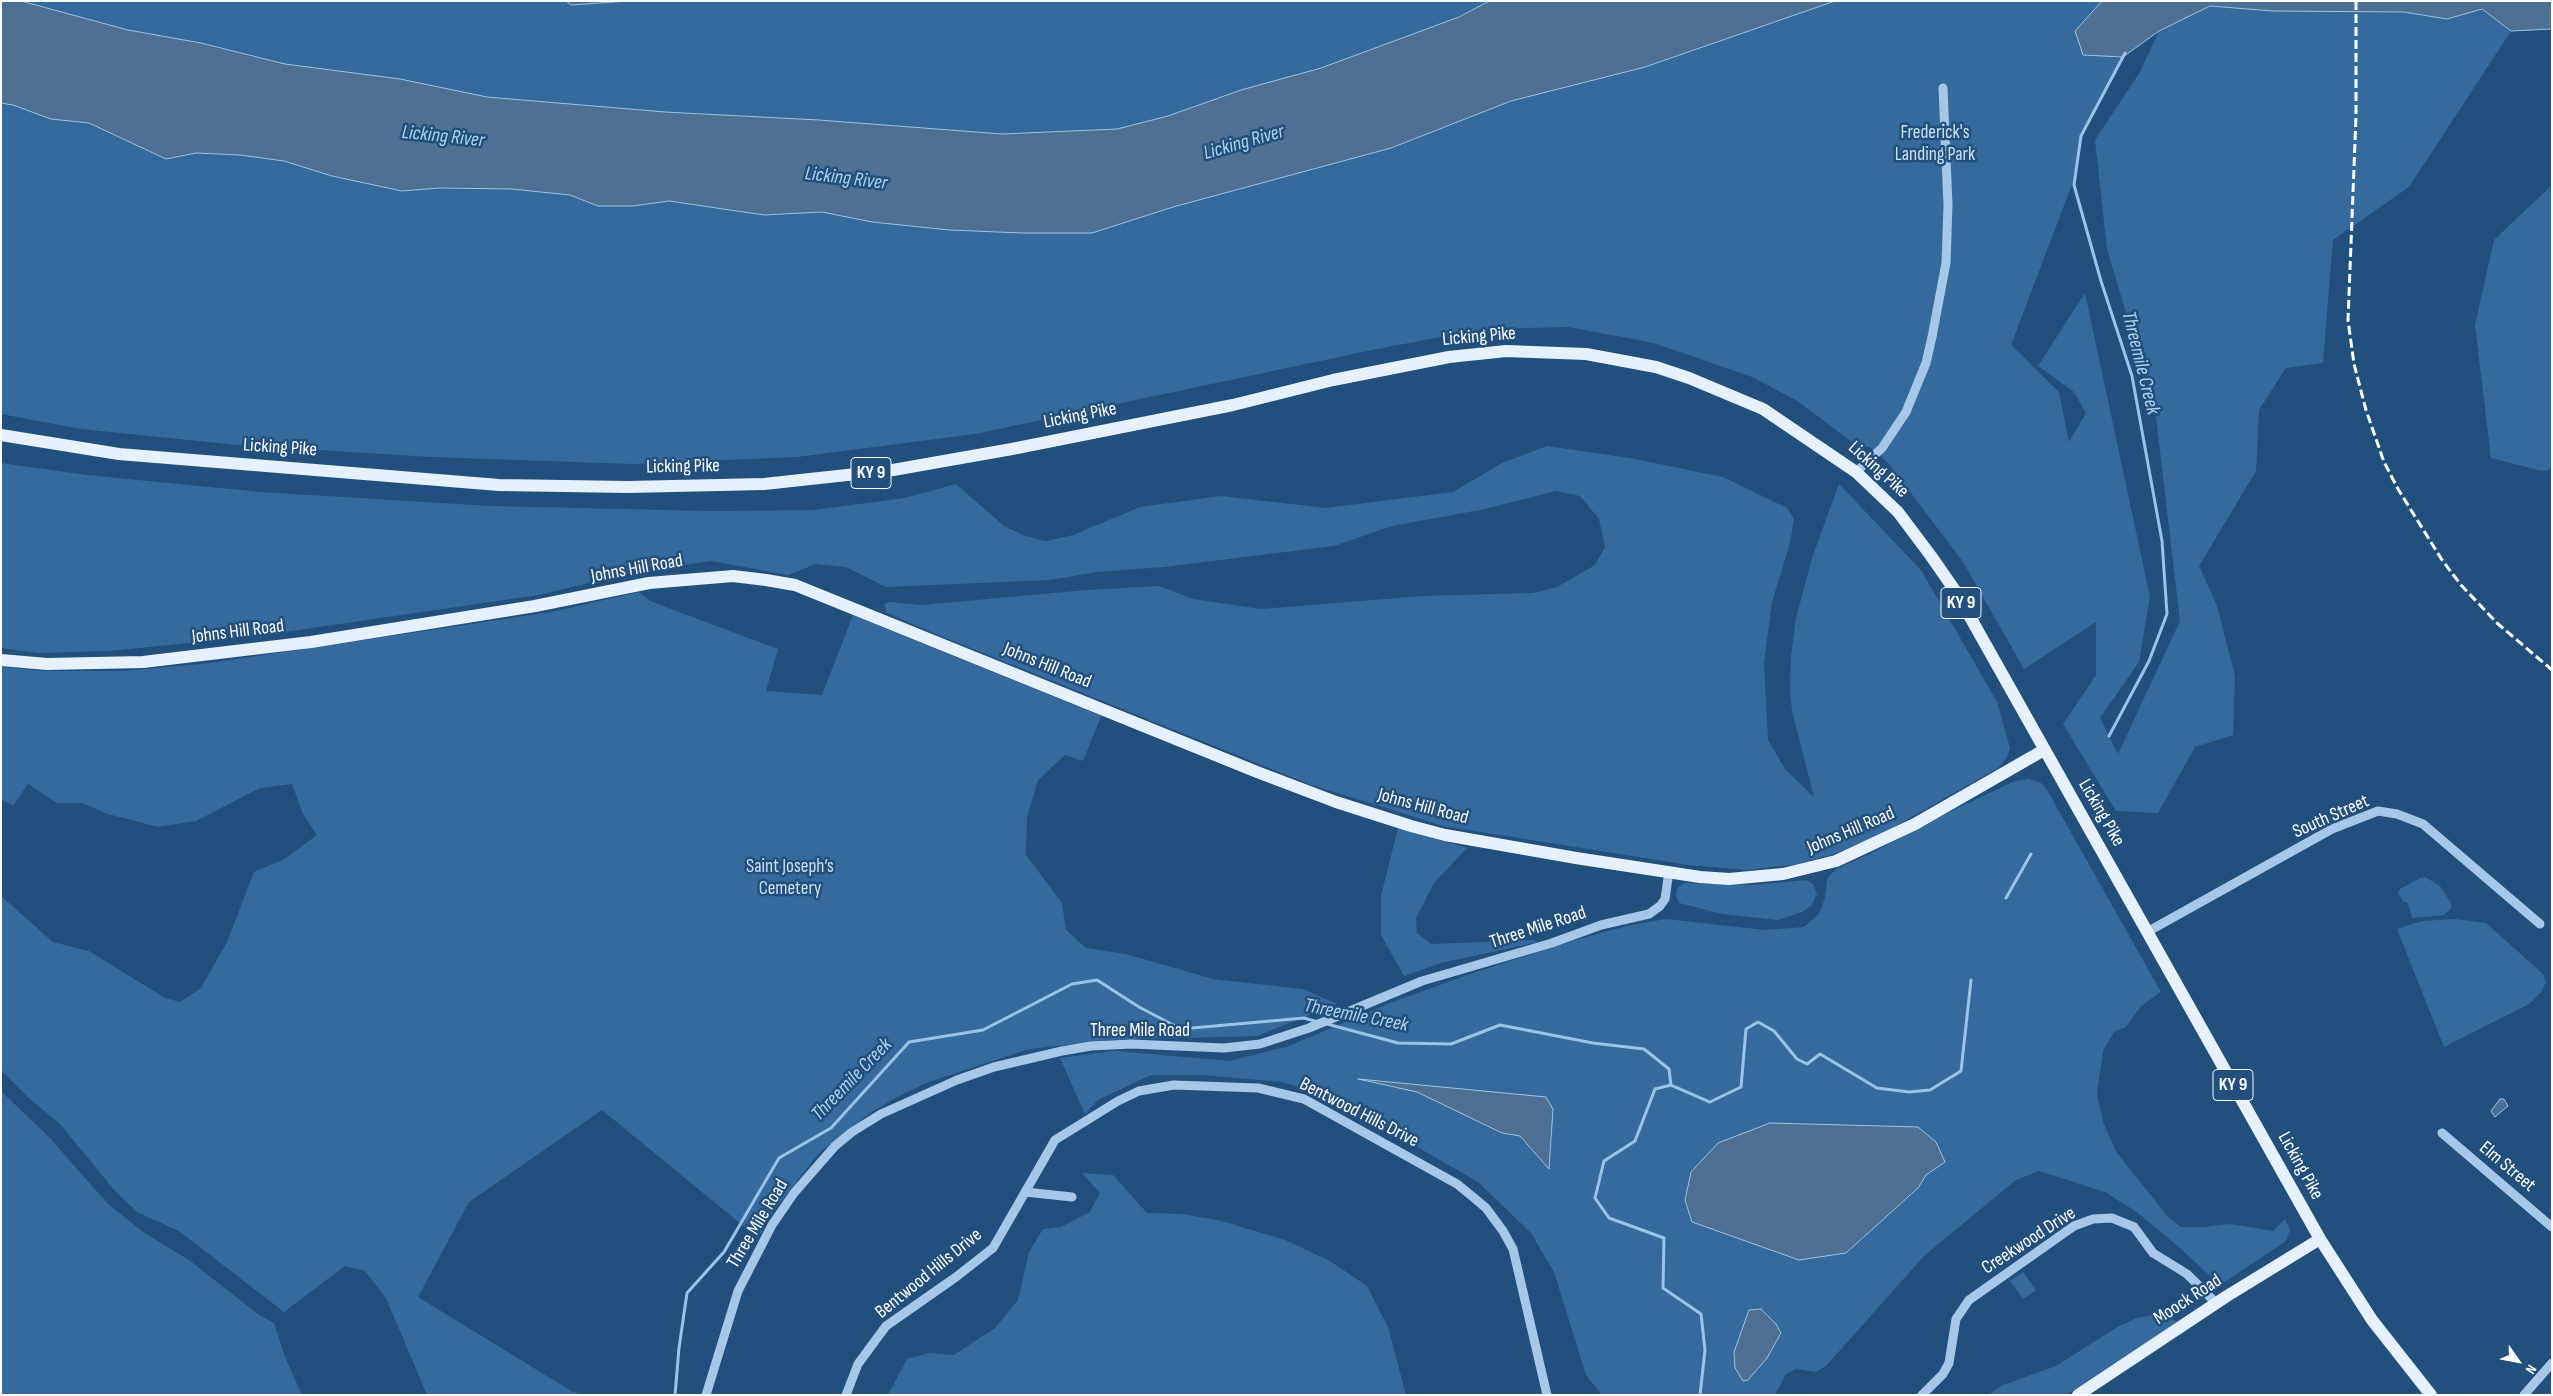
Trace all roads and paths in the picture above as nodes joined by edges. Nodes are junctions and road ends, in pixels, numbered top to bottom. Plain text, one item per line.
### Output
1 (1943, 88) dead end
2 (1, 435) edge
3 (1856, 472) junction
4 (1, 660) edge
5 (2044, 750) junction
6 (1669, 870) junction
7 (2540, 924) dead end
8 (2147, 932) junction
9 (2442, 1133) dead end
10 (1024, 1192) junction
11 (1072, 1197) dead end
12 (2552, 1227) edge
13 (2320, 1238) junction
14 (2216, 1303) junction
15 (2552, 1363) edge
16 (706, 1395) edge
17 (846, 1395) edge
18 (1548, 1395) edge
19 (1922, 1395) edge
20 (2078, 1395) edge
21 (2430, 1395) edge
22 (2524, 1395) edge

1 - 3 street
2 - 3 main road, Licking Pike / KY 9
3 - 5 main road, Licking Pike / KY 9
4 - 6 main road, Johns Hill Road
5 - 6 main road, Johns Hill Road
5 - 8 main road, Licking Pike / KY 9
6 - 16 street, Three Mile Road
7 - 8 street, South Street
8 - 13 main road, Licking Pike / KY 9
9 - 12 street, Elm Street
10 - 11 street
10 - 17 street, Bentwood Hills Drive
10 - 18 street, Bentwood Hills Drive
13 - 14 main road, Moock Road
13 - 21 main road, Licking Pike / KY 9
14 - 19 street, Creekwood Drive
14 - 20 main road, Moock Road
15 - 22 street

